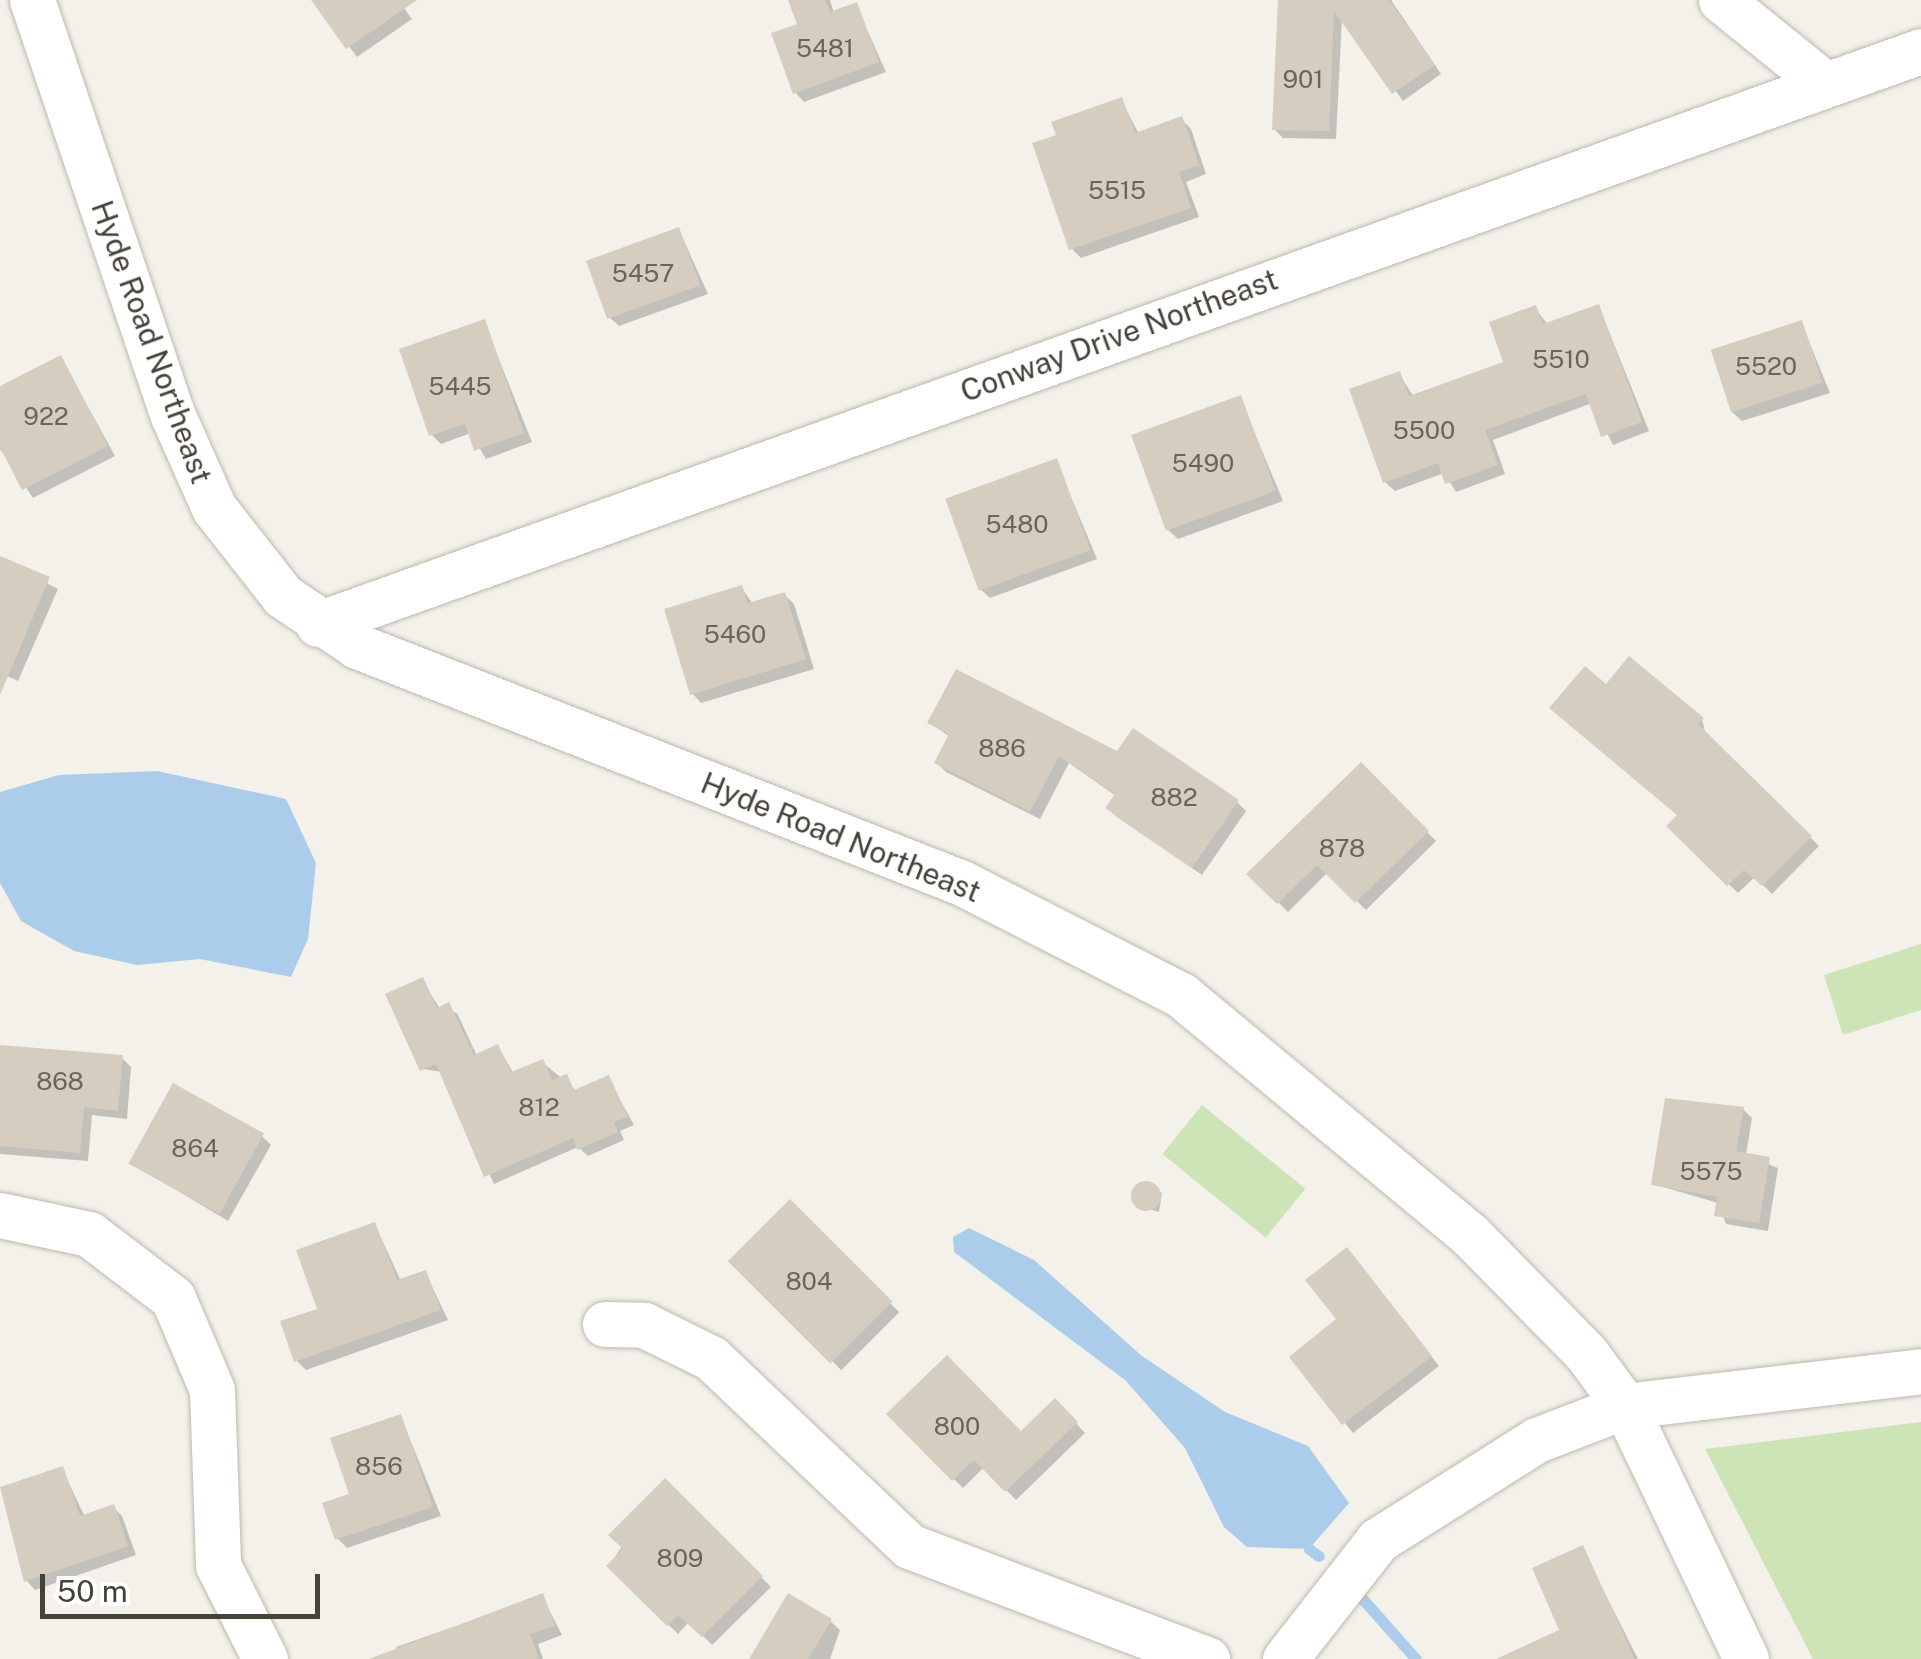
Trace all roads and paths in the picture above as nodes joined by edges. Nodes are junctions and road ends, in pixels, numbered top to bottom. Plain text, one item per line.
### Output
1 (32, 0) edge
2 (1721, 0) edge
3 (1921, 52) edge
4 (1821, 81) junction
5 (318, 624) junction
6 (0, 1214) edge
7 (605, 1324) dead end
8 (1921, 1371) edge
9 (1625, 1406) junction
10 (265, 1659) edge
11 (1206, 1659) edge
12 (1285, 1659) edge
13 (1746, 1659) edge

1 - 5 street, Hyde Road Northeast
2 - 4 street
3 - 4 street, Conway Drive Northeast
4 - 5 street, Conway Drive Northeast
5 - 9 street, Hyde Road Northeast
6 - 10 street
7 - 11 street
8 - 9 street
9 - 12 street
9 - 13 street, Hyde Road Northeast

